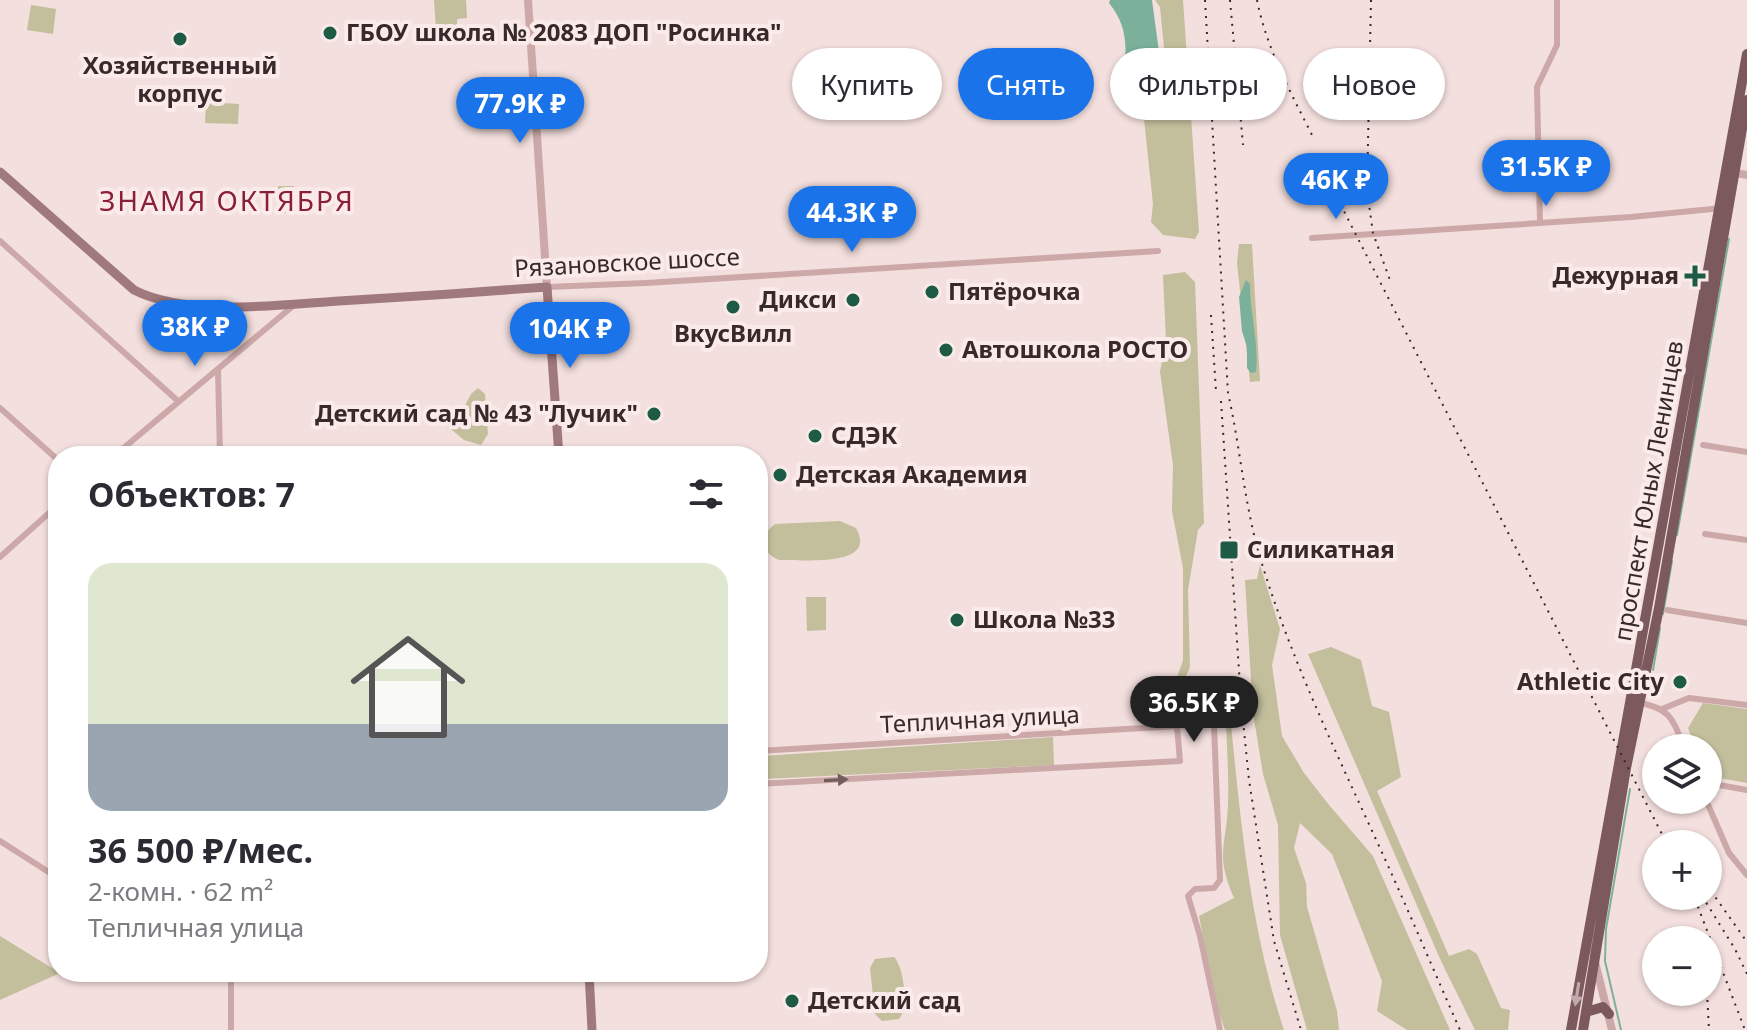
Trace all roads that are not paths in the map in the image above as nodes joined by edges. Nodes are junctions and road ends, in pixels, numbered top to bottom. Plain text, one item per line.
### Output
1 (528, 0) edge
2 (1557, 0) edge
3 (1747, 54) edge
4 (1747, 100) edge
5 (0, 172) edge
6 (1730, 172) junction
7 (1747, 175) edge
8 (1725, 208) junction
9 (1540, 223) junction
10 (1312, 238) dead end
11 (0, 241) edge
12 (1158, 251) dead end
13 (547, 287) junction
14 (296, 304) junction
15 (218, 370) junction
16 (178, 401) junction
17 (0, 408) edge
18 (1703, 445) dead end
19 (126, 446) edge
20 (220, 446) edge
21 (558, 446) edge
22 (48, 451) edge
23 (1747, 452) edge
24 (48, 514) edge
25 (1705, 534) dead end
26 (1747, 540) edge
27 (0, 557) edge
28 (1667, 610) dead end
29 (1747, 623) edge
30 (1635, 702) junction
31 (1747, 705) edge
32 (1662, 709) junction
33 (1177, 726) junction
34 (1678, 734) edge
35 (768, 750) edge
36 (768, 783) edge
37 (1722, 786) edge
38 (1747, 790) edge
39 (1712, 814) edge
40 (0, 841) edge
41 (48, 872) edge
42 (1747, 875) edge
43 (1589, 926) junction
44 (1583, 957) junction
45 (1595, 962) junction
46 (231, 982) edge
47 (590, 982) edge
48 (1586, 1012) junction
49 (1609, 1014) junction
50 (231, 1030) edge
51 (592, 1030) edge
52 (1220, 1030) edge
53 (1571, 1030) edge
54 (1583, 1030) edge
55 (1612, 1030) edge

1 - 13 street
2 - 9 street
3 - 6 main road, проспект Юных Ленинцев
4 - 6 main road, проспект Юных Ленинцев
5 - 14 main road, Рязановское шоссе
6 - 7 street
6 - 8 main road, проспект Юных Ленинцев
8 - 9 street
8 - 30 main road, проспект Юных Ленинцев
9 - 10 street
11 - 16 street
12 - 13 street, Рязановское шоссе
13 - 14 main road, Рязановское шоссе
13 - 21 main road
14 - 15 street
15 - 16 street
15 - 20 street
16 - 19 street
17 - 22 street
18 - 23 street
24 - 27 street
25 - 26 street
28 - 29 street
30 - 32 street
30 - 43 main road, проспект Юных Ленинцев
30 - 45 main road, проспект Юных Ленинцев
31 - 32 street
32 - 34 street
33 - 35 street, Тепличная улица
36 -> 33 street
33 - 52 street, Тепличная улица
37 - 38 street
39 - 42 street
40 - 41 street
43 - 44 main road, проспект Юных Ленинцев
43 - 45 street
44 - 45 street
44 -> 53 main road, проспект Юных Ленинцев
45 - 48 main road, проспект Юных Ленинцев
45 - 49 street
46 - 50 street
47 - 51 main road
48 - 49 main road
48 - 54 main road, проспект Юных Ленинцев
49 - 55 street

